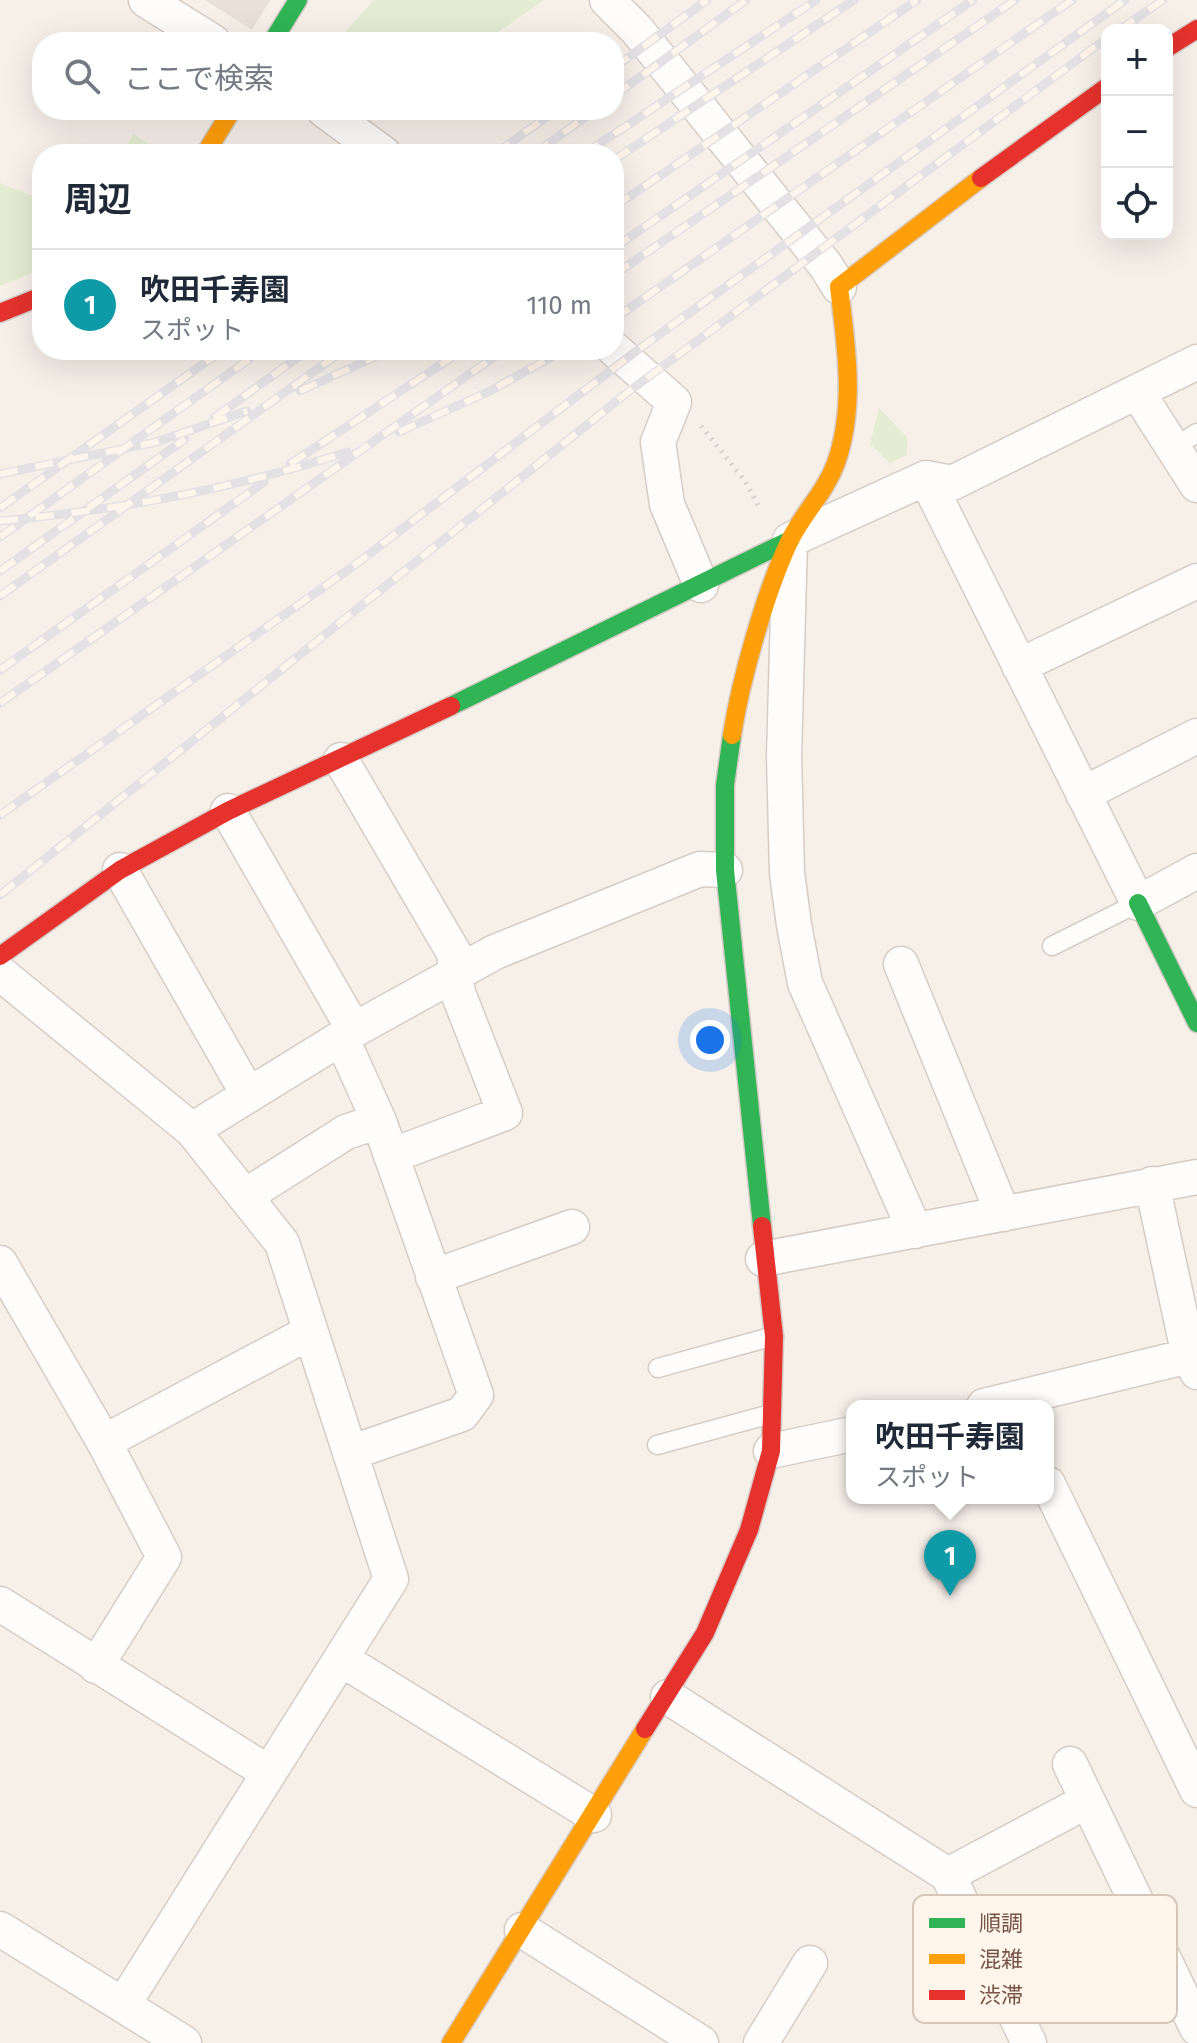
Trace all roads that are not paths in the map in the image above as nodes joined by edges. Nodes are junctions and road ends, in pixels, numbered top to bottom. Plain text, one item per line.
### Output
1 (146, 0) edge
2 (298, 0) edge
3 (607, 0) edge
4 (1197, 29) edge
5 (197, 32) edge
6 (278, 32) edge
7 (1173, 44) edge
8 (1101, 91) edge
9 (226, 120) edge
10 (338, 120) edge
11 (211, 144) edge
12 (370, 144) edge
13 (839, 287) junction
14 (32, 300) edge
15 (0, 313) edge
16 (624, 358) edge
17 (1197, 362) edge
18 (1138, 393) junction
19 (1185, 440) edge
20 (926, 478) junction
21 (1197, 485) edge
22 (790, 540) junction
23 (1197, 581) edge
24 (701, 585) junction
25 (1019, 666) junction
26 (1197, 736) edge
27 (341, 760) junction
28 (1083, 794) junction
29 (228, 811) junction
30 (120, 870) junction
31 (725, 870) junction
32 (1197, 871) edge
33 (1138, 903) junction
34 (1052, 946) dead end
35 (0, 956) edge
36 (901, 964) dead end
37 (456, 972) junction
38 (0, 973) edge
39 (1197, 1023) edge
40 (348, 1035) junction
41 (248, 1094) junction
42 (379, 1121) junction
43 (192, 1130) junction
44 (391, 1156) junction
45 (1197, 1177) edge
46 (1152, 1184) junction
47 (247, 1195) junction
48 (1003, 1214) junction
49 (572, 1227) dead end
50 (915, 1231) junction
51 (763, 1259) junction
52 (0, 1263) edge
53 (433, 1277) junction
54 (310, 1332) junction
55 (774, 1336) junction
56 (1194, 1361) edge
57 (658, 1368) dead end
58 (1019, 1400) edge
59 (774, 1413) junction
60 (846, 1435) edge
61 (104, 1442) junction
62 (657, 1445) dead end
63 (771, 1451) junction
64 (350, 1453) junction
65 (1054, 1496) edge
66 (0, 1604) edge
67 (341, 1659) junction
68 (96, 1666) junction
69 (668, 1697) junction
70 (1070, 1764) dead end
71 (269, 1773) junction
72 (1197, 1790) edge
73 (1087, 1801) junction
74 (594, 1815) junction
75 (948, 1875) junction
76 (958, 1895) edge
77 (1133, 1895) edge
78 (0, 1929) edge
79 (522, 1930) junction
80 (810, 1963) dead end
81 (1177, 1987) edge
82 (123, 2005) junction
83 (1019, 2023) edge
84 (1197, 2028) edge
85 (184, 2043) edge
86 (451, 2043) edge
87 (701, 2043) edge
88 (761, 2043) edge
89 (1029, 2043) edge

1 - 5 street
2 - 6 street
3 - 13 street
4 - 7 street
8 - 13 street
9 - 11 street
10 - 12 street
13 - 22 street
14 - 15 street
16 - 24 street
17 - 18 street
18 - 19 street
18 - 20 street
19 - 21 street
20 - 22 street
20 - 25 street
22 - 24 street
22 - 31 street
22 - 50 street
23 - 25 street
24 - 27 street
25 - 28 street
26 - 28 street
27 - 29 street
27 - 37 street
28 - 33 street
29 - 30 street
29 - 40 street
30 - 35 street
30 - 41 street
31 - 37 street
31 - 51 street
32 - 33 street
33 - 34 lane
33 - 39 street
36 - 48 street
37 - 40 street
37 - 44 street
38 - 43 street
40 - 41 street
40 - 42 street
41 - 43 street
42 - 44 street
42 - 47 street
43 - 47 street
44 - 53 street
45 - 46 street
46 - 48 street
46 - 56 street
47 - 54 street
48 - 50 street
49 - 53 street
50 - 51 street
51 - 55 street
52 - 61 street
53 - 64 street
54 - 61 street
54 - 64 street
55 - 57 lane
55 - 59 street
56 - 58 street
59 - 62 lane
59 - 63 street
60 - 63 street
61 - 68 street
63 - 69 street
64 - 67 street
65 - 72 street
66 - 68 street
67 - 71 street
67 - 74 street
68 - 71 street
69 - 74 street
69 - 75 street
70 - 73 street
71 - 82 street
73 - 75 street
73 - 77 street
74 - 79 street
75 - 76 street
78 - 82 street
79 - 86 street
79 - 87 street
80 - 88 street
81 - 84 street
82 - 85 street
83 - 89 street

